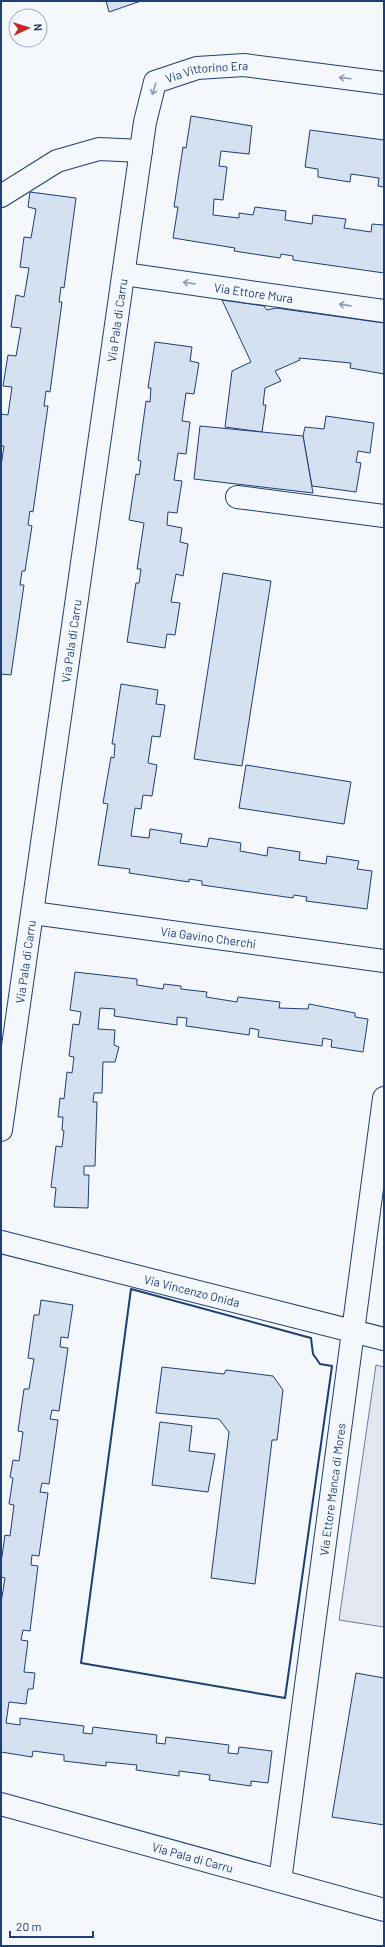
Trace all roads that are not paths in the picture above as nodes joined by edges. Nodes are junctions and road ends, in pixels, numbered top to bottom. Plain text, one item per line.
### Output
1 (384, 84) edge
2 (141, 151) junction
3 (1, 196) edge
4 (124, 274) junction
5 (384, 311) edge
6 (237, 497) dead end
7 (384, 516) edge
8 (33, 913) junction
9 (384, 961) edge
10 (384, 1098) edge
11 (1, 1130) edge
12 (1, 1242) edge
13 (354, 1330) junction
14 (384, 1339) edge
15 (1, 1804) edge
16 (280, 1881) junction
17 (384, 1910) edge

1 -> 2 street, Via Vittorino Era
2 - 3 street
2 - 4 street, Via Pala di Carru
5 -> 4 street, Via Ettore Mura
4 - 8 street, Via Pala di Carru
6 - 7 street
8 - 9 street, Via Gavino Cherchi
8 - 11 street, Via Pala di Carru
10 - 13 street, Via Ettore Manca di Mores
12 - 13 street, Via Vincenzo Onida
13 - 14 street, Via Vincenzo Onida
13 - 16 street, Via Ettore Manca di Mores
15 - 16 street, Via Pala di Carru
16 - 17 street, Via Pala di Carru

